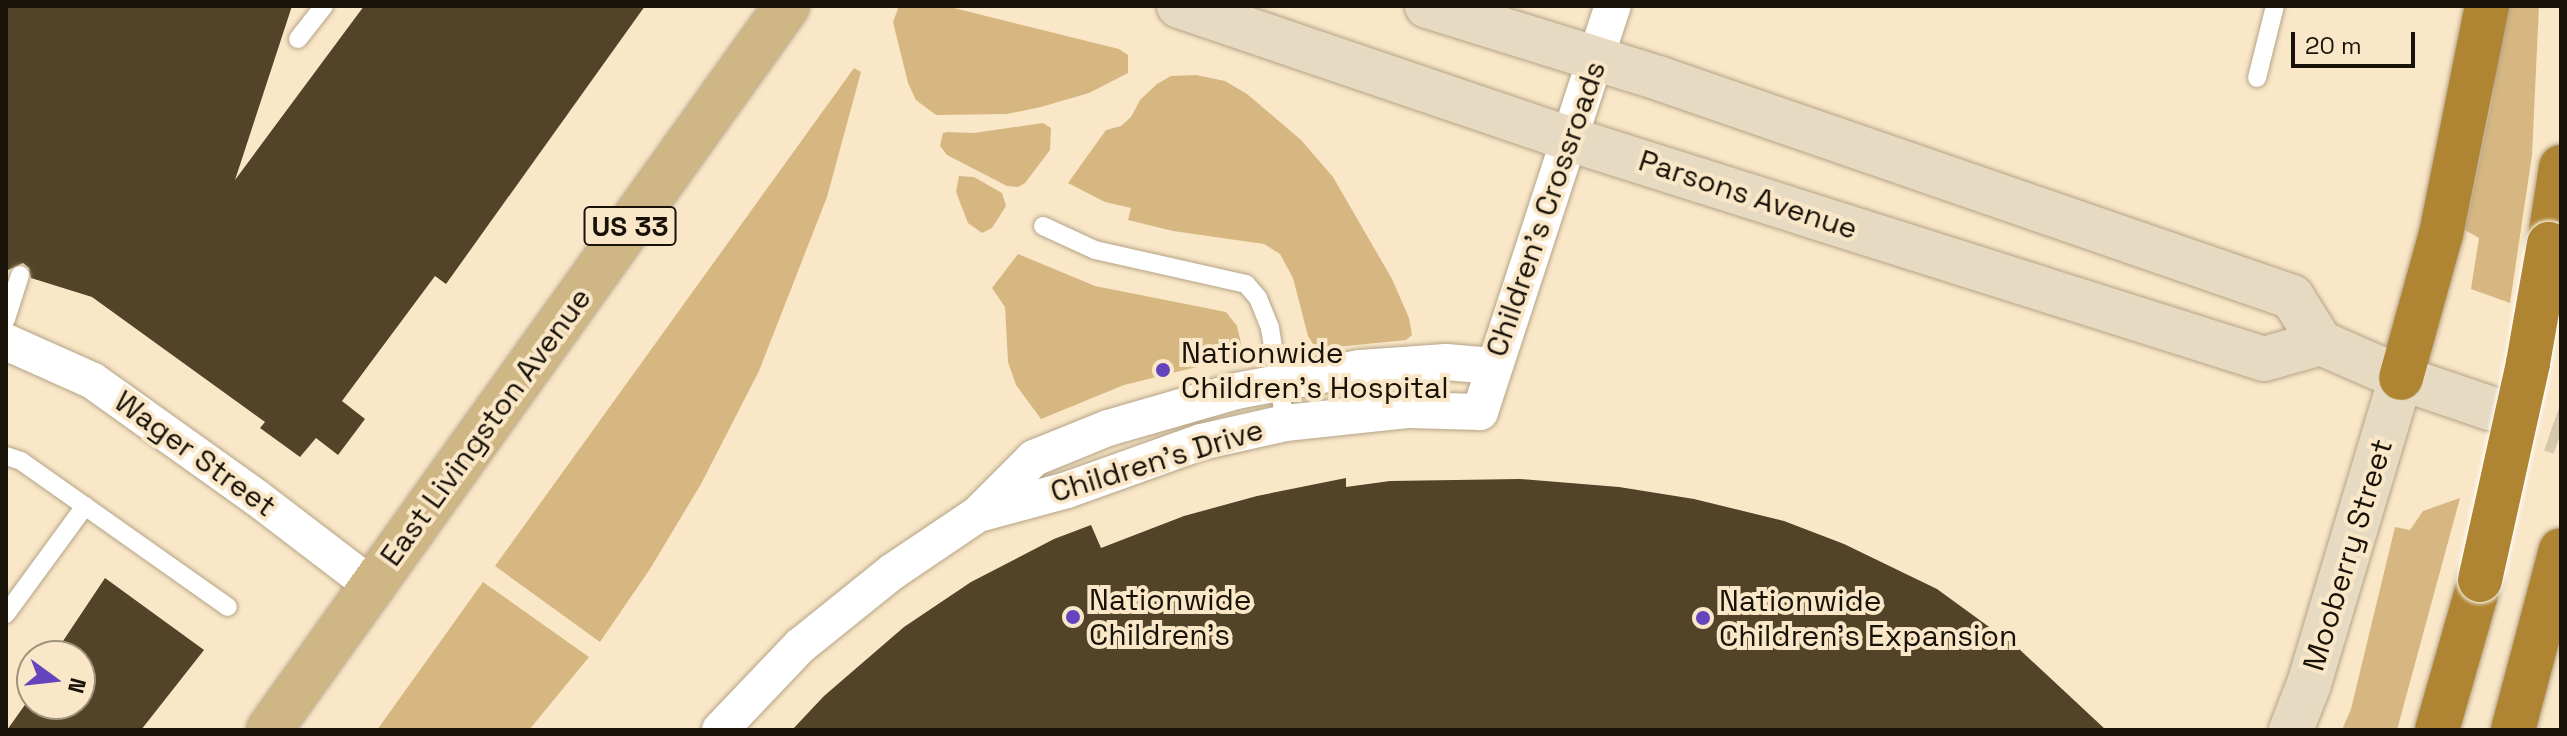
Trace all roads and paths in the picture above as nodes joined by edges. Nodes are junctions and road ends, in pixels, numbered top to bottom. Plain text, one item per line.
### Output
1 (324, 6) edge
2 (787, 6) edge
3 (1179, 6) edge
4 (1427, 6) edge
5 (1613, 6) edge
6 (2275, 6) edge
7 (2487, 6) edge
8 (298, 39) dead end
9 (1596, 58) junction
10 (2257, 78) dead end
11 (1569, 139) junction
12 (2561, 167) edge
13 (1043, 226) dead end
14 (20, 275) dead end
15 (6, 319) edge
16 (6, 342) edge
17 (2321, 343) junction
18 (1493, 366) junction
19 (2401, 378) junction
20 (1280, 383) junction
21 (2489, 408) tunnel mouth
22 (1480, 412) joint
23 (1285, 423) junction
24 (6, 456) edge
25 (85, 506) junction
26 (978, 514) junction
27 (2561, 550) edge
28 (372, 586) junction
29 (228, 607) dead end
30 (6, 614) edge
31 (269, 730) edge
32 (720, 730) edge
33 (2291, 730) edge
34 (2437, 730) edge
35 (2513, 730) edge

1 - 8 lane
2 - 28 main road, East Livingston Avenue / US 33
3 - 11 street, Parsons Avenue
4 - 9 street
5 - 9 street, Children's Crossroads
6 - 10 lane
7 - 19 highway
9 - 11 street, Children's Crossroads
9 - 17 street
11 - 17 street, Parsons Avenue
11 - 18 street, Children's Crossroads
12 - 34 highway, bridge
13 - 20 lane
14 - 15 lane
16 - 28 street, Wager Street
17 - 19 street
18 - 20 street, Children's Drive
18 - 22 street, Children's Crossroads
19 - 21 street
19 - 33 street, Mooberry Street
20 - 23 lane
20 - 26 street, Children's Drive
22 - 23 street, Children's Drive
23 - 26 street, Children's Drive
24 - 25 lane
25 - 29 lane
25 - 30 lane
26 - 32 street, Children's Drive
27 - 35 highway
28 - 31 main road, East Livingston Avenue / US 33

